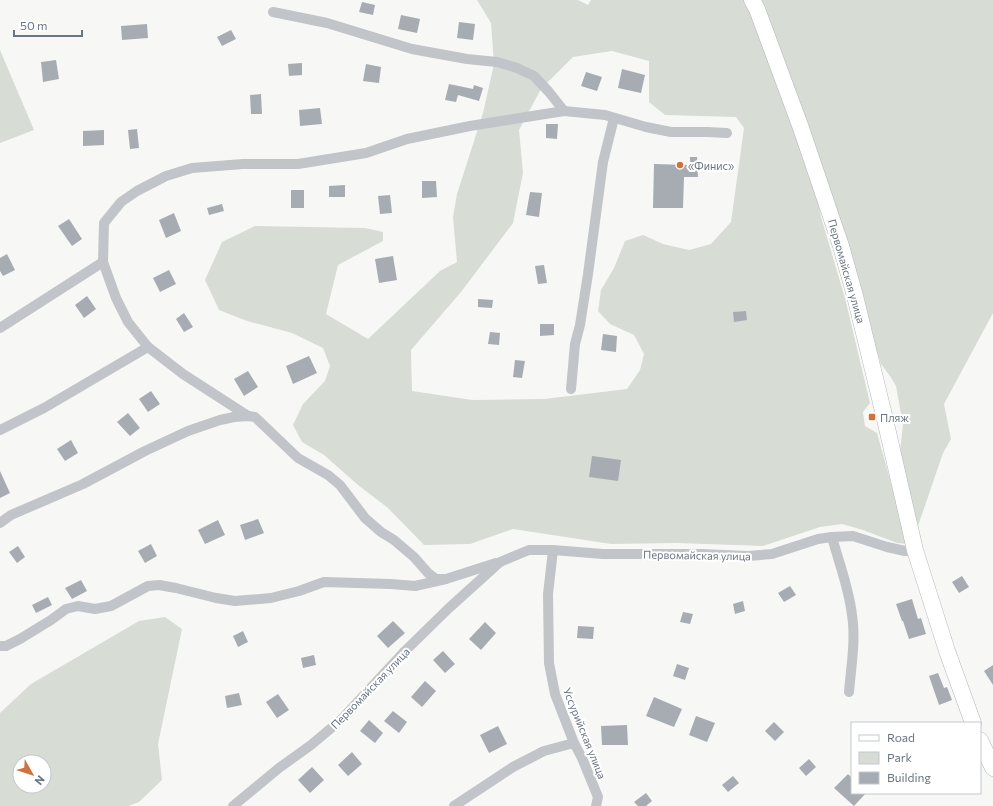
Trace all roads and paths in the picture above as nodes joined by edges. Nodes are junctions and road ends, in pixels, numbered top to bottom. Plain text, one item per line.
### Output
1 (752, 0) edge
2 (273, 12) dead end
3 (564, 111) junction
4 (614, 118) junction
5 (727, 134) dead end
6 (103, 262) junction
7 (0, 328) edge
8 (148, 347) junction
9 (571, 389) dead end
10 (248, 416) junction
11 (0, 430) edge
12 (0, 524) edge
13 (832, 537) junction
14 (553, 550) junction
15 (915, 550) junction
16 (500, 562) junction
17 (446, 579) junction
18 (0, 646) edge
19 (850, 692) dead end
20 (973, 722) edge
21 (981, 742) edge
22 (574, 743) junction
23 (993, 768) edge
24 (233, 806) edge
25 (454, 806) edge
26 (596, 806) edge

1 - 15 main road, Первомайская улица
2 - 3 street
3 - 4 street
3 - 6 street
4 - 5 street
4 - 9 street
6 - 7 street
6 - 8 street
8 - 10 street
8 - 11 street
10 - 12 street
10 - 17 street
13 - 14 street, Первомайская улица
13 - 15 street, Первомайская улица
13 - 19 street
14 - 16 street, Первомайская улица
14 - 22 street, Уссурийская улица
15 - 20 main road, Первомайская улица
16 - 17 street, Первомайская улица
16 - 24 street, Первомайская улица
17 - 18 street, Первомайская улица
21 - 23 main road
22 - 25 street
22 - 26 street, Уссурийская улица

